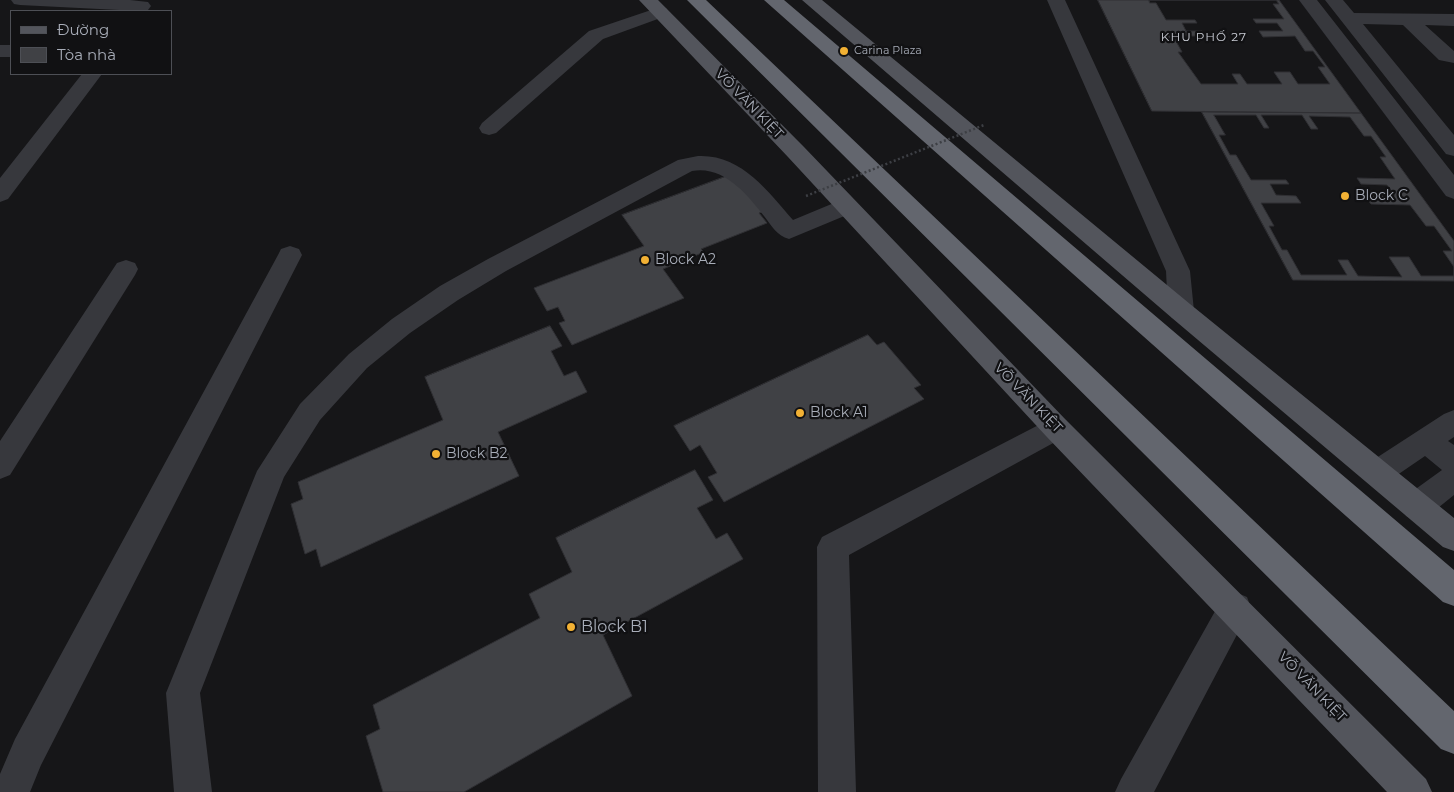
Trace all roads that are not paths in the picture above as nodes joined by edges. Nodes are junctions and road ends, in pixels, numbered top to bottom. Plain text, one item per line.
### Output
1 (20, 0) edge
2 (696, 0) edge
3 (773, 0) edge
4 (811, 0) edge
5 (1056, 0) edge
6 (1308, 0) edge
7 (1334, 0) edge
8 (142, 6) edge
9 (654, 6) edge
10 (1350, 18) junction
11 (1408, 19) junction
12 (1454, 20) edge
13 (1454, 57) edge
14 (91, 75) edge
15 (489, 128) dead end
16 (1454, 149) edge
17 (1454, 191) edge
18 (0, 194) edge
19 (846, 206) junction
20 (290, 255) dead end
21 (126, 269) dead end
22 (1181, 311) junction
23 (1454, 422) edge
24 (1056, 428) junction
25 (1427, 441) junction
26 (1454, 462) edge
27 (0, 466) edge
28 (1377, 474) junction
29 (1454, 478) edge
30 (1417, 506) junction
31 (1454, 537) edge
32 (1454, 591) edge
33 (1235, 608) junction
34 (1452, 732) edge
35 (11, 792) edge
36 (193, 792) edge
37 (837, 792) edge
38 (1134, 792) edge
39 (1413, 792) edge

1 - 8 street
2 - 34 highway
3 - 32 highway
4 - 22 main road
5 - 22 street
6 - 17 street
7 - 10 street
9 - 15 street
9 - 19 main road, VÕ VĂN KIỆT
10 - 11 street
10 - 16 street
11 - 12 street
11 - 13 street
14 - 18 street
19 - 24 main road, VÕ VĂN KIỆT
19 - 36 street
20 - 35 street
21 - 27 street
22 - 28 main road
23 - 25 street
24 - 33 main road, VÕ VĂN KIỆT
24 - 37 street
25 - 26 street
25 - 28 street
28 - 30 main road
29 - 30 street
30 - 31 main road
33 - 38 street
33 - 39 main road, VÕ VĂN KIỆT

